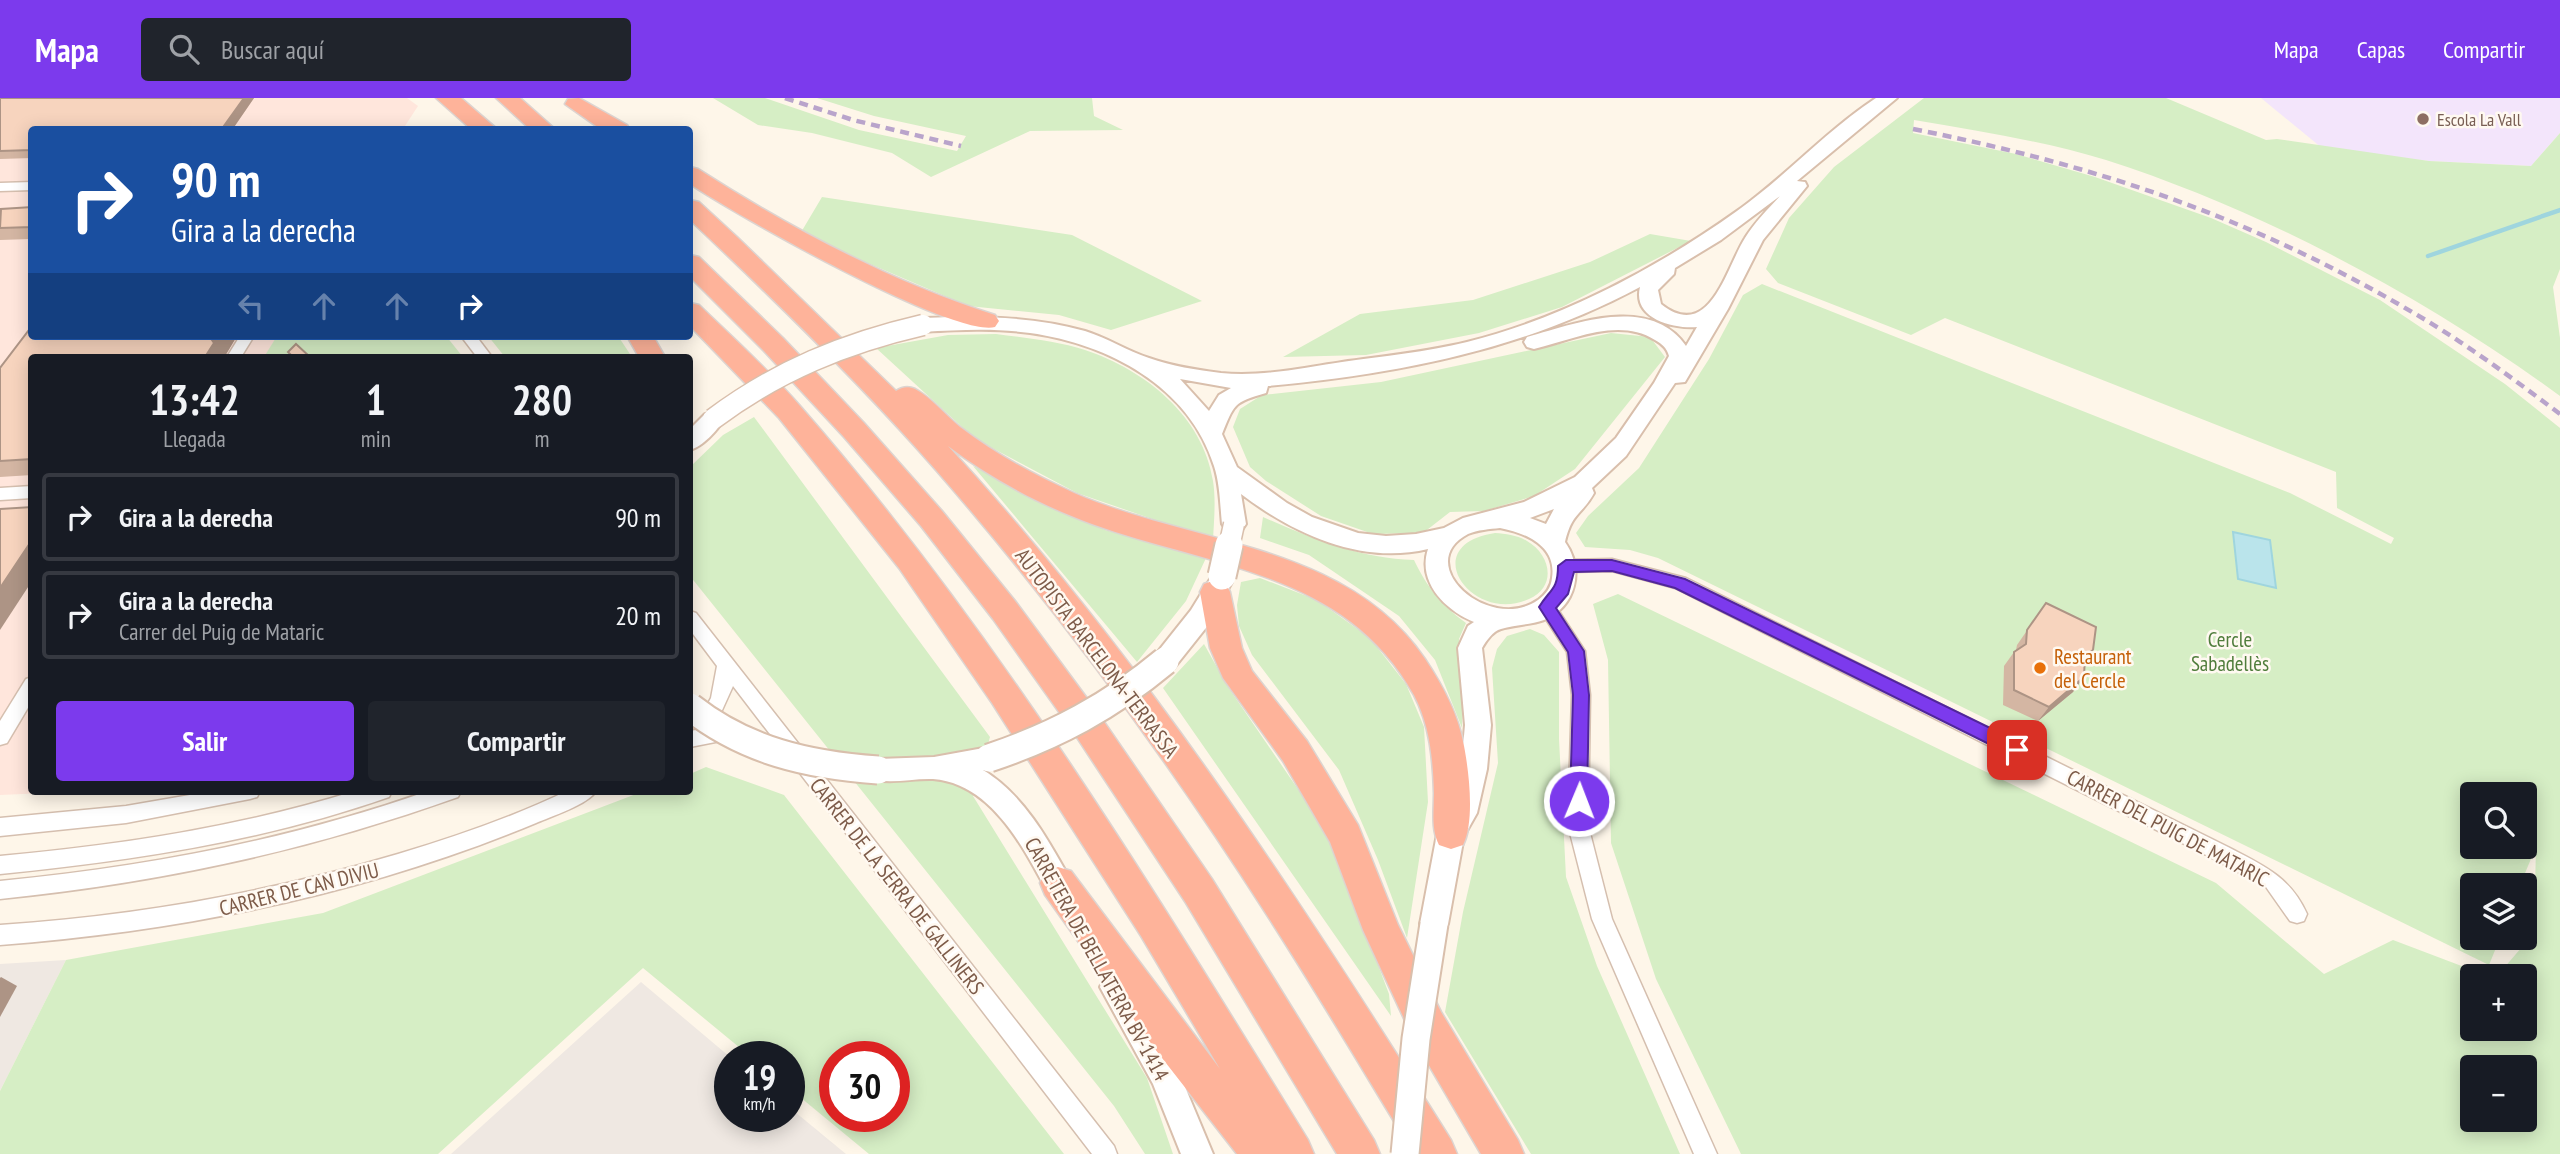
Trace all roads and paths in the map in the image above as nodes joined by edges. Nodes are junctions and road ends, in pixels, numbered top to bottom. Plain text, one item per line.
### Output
1 (447, 98) edge
2 (508, 98) edge
3 (1888, 98) edge
4 (1904, 98) edge
5 (572, 101) edge
6 (482, 126) edge
7 (540, 126) edge
8 (600, 126) edge
9 (613, 126) edge
10 (1814, 167) junction
11 (693, 176) edge
12 (28, 186) edge
13 (0, 187) edge
14 (1764, 200) junction
15 (693, 210) edge
16 (693, 266) edge
17 (1647, 295) junction
18 (1718, 309) junction
19 (693, 314) edge
20 (986, 321) junction
21 (471, 340) edge
22 (483, 354) edge
23 (844, 354) junction
24 (1478, 354) junction
25 (1681, 356) junction
26 (1145, 363) junction
27 (1234, 386) junction
28 (1212, 432) junction
29 (693, 439) edge
30 (1229, 473) junction
31 (28, 492) edge
32 (0, 494) edge
33 (1552, 511) junction
34 (1500, 519) junction
35 (1447, 536) junction
36 (1553, 542) junction
37 (1566, 566) junction
38 (1219, 584) junction
39 (1547, 607) junction
40 (1499, 618) junction
41 (696, 634) edge
42 (726, 665) junction
43 (28, 691) edge
44 (693, 708) edge
45 (693, 736) edge
46 (0, 737) edge
47 (693, 737) edge
48 (784, 741) junction
49 (934, 768) junction
50 (234, 795) edge
51 (368, 795) edge
52 (439, 795) edge
53 (577, 795) edge
54 (0, 827) edge
55 (1451, 834) junction
56 (0, 865) edge
57 (1058, 883) junction
58 (0, 890) edge
59 (2297, 914) dead end
60 (0, 936) edge
61 (1106, 1154) edge
62 (1197, 1154) edge
63 (1263, 1154) edge
64 (1294, 1154) edge
65 (1360, 1154) edge
66 (1405, 1154) edge
67 (1437, 1154) edge
68 (1504, 1154) edge
69 (1706, 1154) edge

1 - 6 highway
2 - 7 highway
3 - 14 street
4 - 10 street
5 - 8 highway
5 - 9 highway
10 - 17 street
10 - 18 street
11 - 20 highway
12 - 13 street
14 - 17 street
14 - 27 street
15 - 23 highway, AUTOPISTA BARCELONA-TERRASSA
16 - 65 highway
17 - 18 street
17 - 24 street
18 - 25 street
19 - 64 highway
20 - 26 street
20 - 29 street, bridge
21 - 22 street
23 - 55 highway
23 - 67 highway, AUTOPISTA BARCELONA-TERRASSA
24 - 25 street
24 - 27 street
25 - 33 street
26 - 27 street
26 - 28 street
27 - 28 street
28 - 30 street
30 - 35 street
30 - 38 street, bridge
31 - 32 street
33 - 34 street
33 - 36 street
34 - 35 street
34 - 36 street
35 - 40 street
36 - 37 street
37 - 39 street
37 - 59 street, CARRER DEL PUIG DE MATARIC
38 - 49 street, bridge
38 - 68 highway
39 - 40 street
39 - 69 street
40 - 55 street
41 - 42 street, CARRER DE LA SERRA DE GALLINERS
42 - 45 street
42 - 48 street, CARRER DE LA SERRA DE GALLINERS
43 - 46 street
44 - 49 street, bridge
47 - 48 street
48 - 61 street, CARRER DE LA SERRA DE GALLINERS
49 - 57 street, CARRETERA DE BELLATERRA BV-1414
50 - 54 street
51 - 56 street
52 - 58 street
53 - 60 street, CARRER DE CAN DIVIU
55 - 66 street, bridge
57 - 62 street, CARRETERA DE BELLATERRA BV-1414
57 - 63 highway

